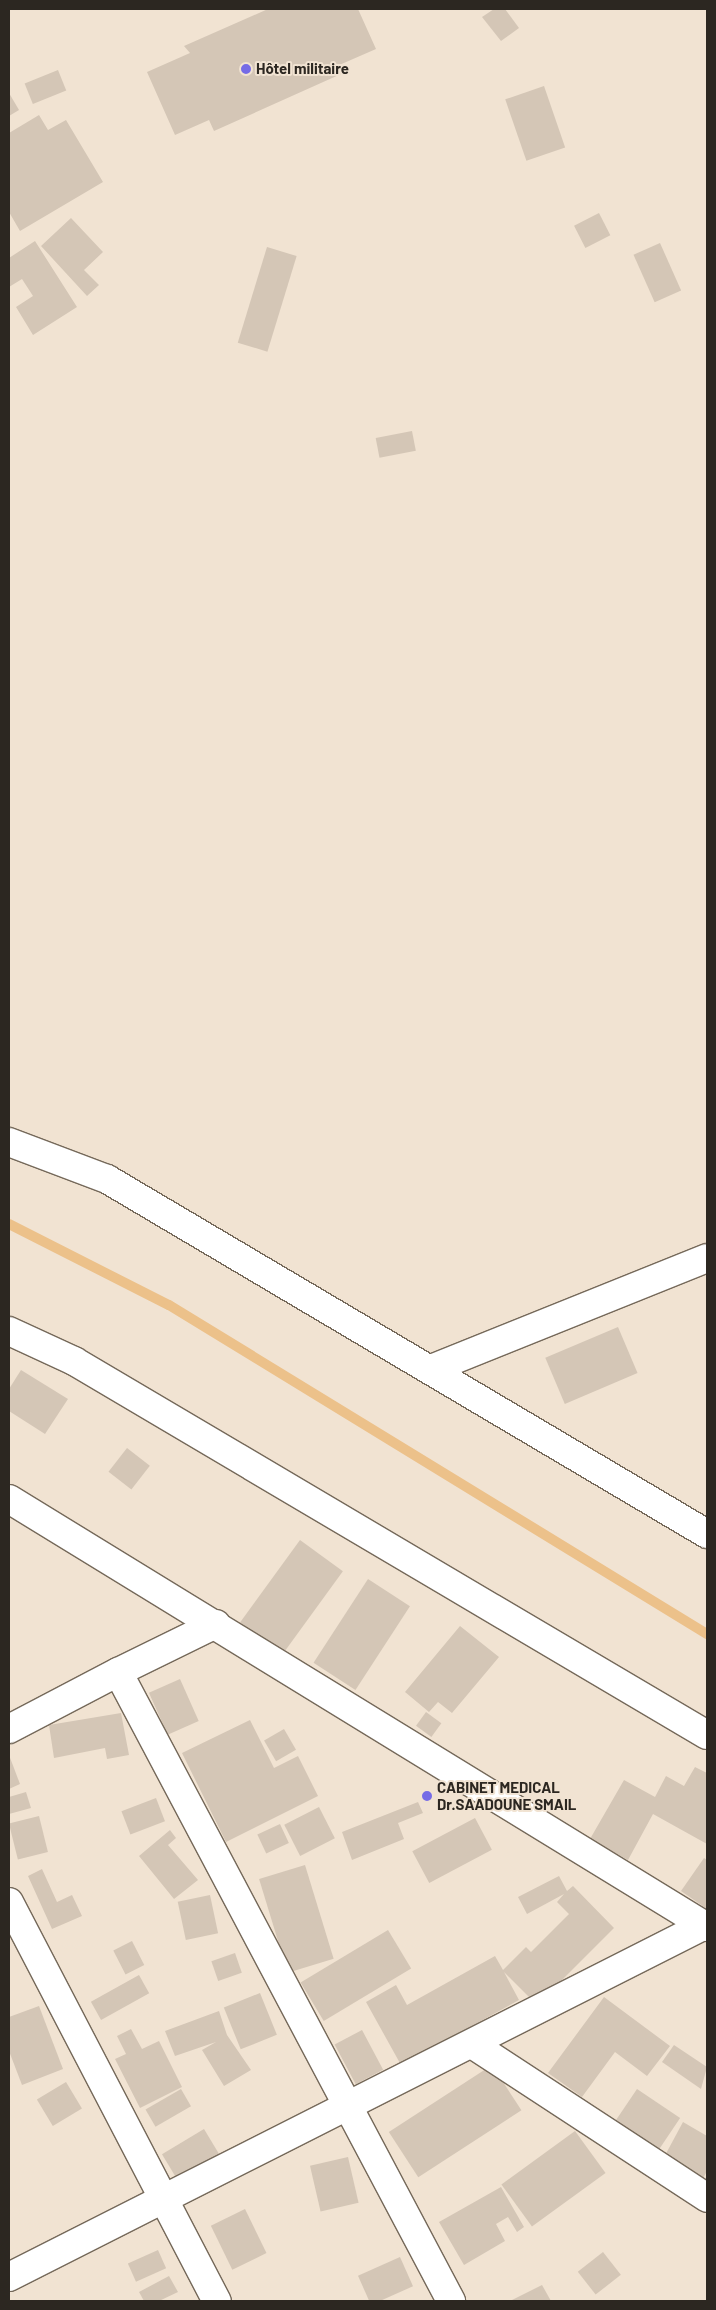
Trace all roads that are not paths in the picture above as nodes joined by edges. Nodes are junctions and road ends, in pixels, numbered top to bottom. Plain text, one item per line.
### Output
1 (9, 1142) edge
2 (707, 1258) edge
3 (9, 1330) edge
4 (431, 1369) junction
5 (9, 1499) edge
6 (707, 1534) edge
7 (216, 1624) junction
8 (118, 1672) junction
9 (9, 1729) edge
10 (707, 1735) edge
11 (9, 1902) edge
12 (706, 1926) edge
13 (472, 2044) junction
14 (348, 2103) junction
15 (707, 2198) edge
16 (162, 2202) junction
17 (9, 2277) edge
18 (217, 2301) edge
19 (451, 2301) edge

1 - 4 street
2 - 4 street
3 - 10 street
4 - 6 street
5 - 7 street
7 - 8 street
7 - 12 street
8 - 9 street
8 - 14 street
11 - 16 street
12 - 13 street
13 - 14 street
13 - 15 street
14 - 16 street
14 - 19 street
16 - 17 street
16 - 18 street

